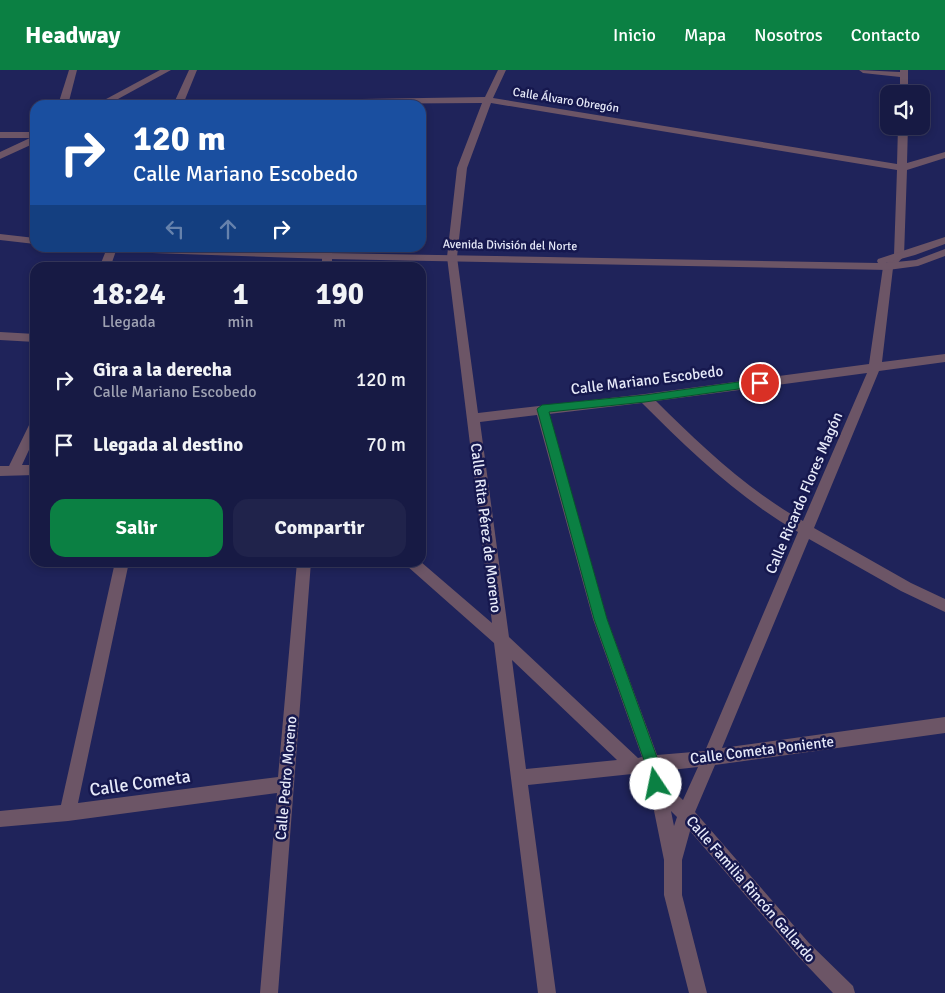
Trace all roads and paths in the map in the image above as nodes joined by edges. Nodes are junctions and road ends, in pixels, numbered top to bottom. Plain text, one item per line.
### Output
1 (73, 70) edge
2 (167, 70) edge
3 (193, 70) edge
4 (502, 70) edge
5 (863, 70) edge
6 (904, 73) edge
7 (64, 100) edge
8 (110, 100) edge
9 (180, 100) edge
10 (488, 100) junction
11 (426, 101) edge
12 (0, 135) edge
13 (30, 135) edge
14 (903, 135) edge
15 (30, 141) edge
16 (945, 155) edge
17 (0, 156) edge
18 (902, 168) junction
19 (0, 237) edge
20 (30, 240) edge
21 (945, 240) edge
22 (327, 252) edge
23 (945, 252) edge
24 (899, 256) junction
25 (452, 257) junction
26 (864, 266) junction
27 (888, 267) junction
28 (0, 336) edge
29 (30, 338) edge
30 (945, 358) edge
31 (875, 367) junction
32 (645, 398) junction
33 (542, 409) junction
34 (472, 418) junction
35 (30, 432) edge
36 (30, 470) edge
37 (6, 471) edge
38 (806, 530) junction
39 (121, 567) edge
40 (304, 567) edge
41 (418, 567) edge
42 (945, 606) edge
43 (500, 639) junction
44 (945, 725) edge
45 (709, 758) junction
46 (652, 763) junction
47 (633, 766) junction
48 (518, 778) junction
49 (286, 784) junction
50 (656, 784) junction
51 (68, 813) junction
52 (686, 814) junction
53 (0, 819) edge
54 (673, 860) junction
55 (269, 993) edge
56 (547, 993) edge
57 (698, 993) edge
58 (846, 993) edge

1 - 7 street
2 - 8 street
3 - 9 street
4 - 10 street, Calle Rita Pérez de Moreno
5 - 6 street
10 - 11 street, Calle Álvaro Obregón
10 - 18 street, Calle Álvaro Obregón
10 - 25 street, Calle Rita Pérez de Moreno
12 - 13 street
14 - 18 street
15 - 17 street
16 - 18 street, Calle Álvaro Obregón
18 - 24 street
19 - 20 street
21 - 24 street, Avenida División del Norte
22 - 25 street, Avenida División del Norte
23 - 27 street, Avenida División del Norte
24 - 26 street, Avenida División del Norte
24 - 27 street
25 - 26 street, Avenida División del Norte
25 - 34 street, Calle Rita Pérez de Moreno
26 - 27 street, Avenida División del Norte
27 - 31 street, Calle Ricardo Flores Magón
28 - 29 street
30 - 31 street, Calle Mariano Escobedo
31 - 32 street, Calle Mariano Escobedo
31 - 38 street, Calle Ricardo Flores Magón
32 - 33 street, Calle Mariano Escobedo
32 - 38 street
33 - 34 street, Calle Mariano Escobedo
33 - 46 street
34 - 43 street, Calle Rita Pérez de Moreno
35 - 37 street
36 - 37 street
38 - 42 street
38 - 45 street, Calle Ricardo Flores Magón
39 - 51 street
40 - 49 street, Calle Pedro Moreno
41 - 43 street, Calle Familia Rincón Gallardo
43 - 47 street, Calle Familia Rincón Gallardo
43 - 48 street, Calle Rita Pérez de Moreno
44 - 45 street, Calle Cometa Poniente
45 - 46 street, Calle Cometa Poniente
45 - 52 street, Calle Ricardo Flores Magón
46 - 47 street, Calle Cometa Poniente
46 - 50 street
47 - 48 street, Calle Cometa Poniente
47 - 50 street, Calle Familia Rincón Gallardo
48 - 56 street, Calle Rita Pérez de Moreno
49 - 51 street, Calle Cometa
49 - 55 street, Calle Pedro Moreno
50 - 52 street, Calle Familia Rincón Gallardo
50 - 54 street
51 - 53 street, Calle Cometa
52 - 54 street, Calle Ricardo Flores Magón
52 - 58 street, Calle Familia Rincón Gallardo
54 - 57 street

